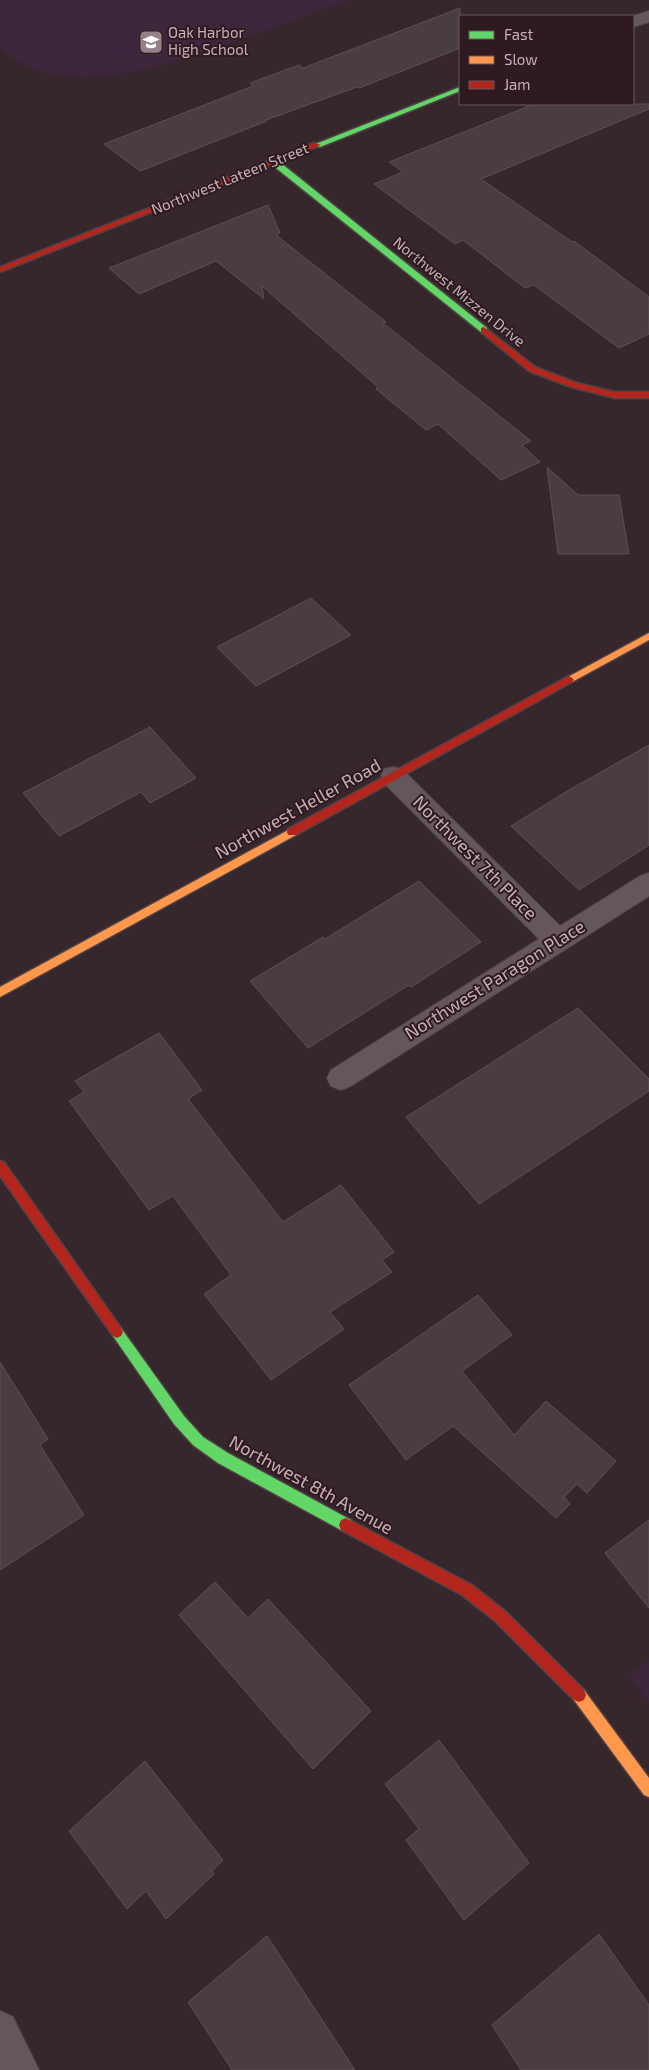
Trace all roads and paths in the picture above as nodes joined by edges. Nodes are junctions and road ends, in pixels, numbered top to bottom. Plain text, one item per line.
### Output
1 (649, 16) edge
2 (634, 22) edge
3 (459, 89) edge
4 (274, 162) junction
5 (0, 270) edge
6 (649, 395) edge
7 (649, 636) edge
8 (393, 776) junction
9 (649, 883) edge
10 (558, 940) junction
11 (0, 992) edge
12 (341, 1078) dead end
13 (0, 1166) edge
14 (649, 1790) edge
15 (0, 2030) edge
16 (20, 2070) edge

1 - 2 street
3 - 4 street, Northwest Lateen Street
4 - 5 street, Northwest Lateen Street
4 - 6 street, Northwest Mizzen Drive
7 - 8 street, Northwest Heller Road
8 - 10 street, Northwest 7th Place
8 - 11 street, Northwest Heller Road
9 - 10 street, Northwest Paragon Place
10 - 12 street, Northwest Paragon Place
13 - 14 street, Northwest 8th Avenue
15 - 16 street

